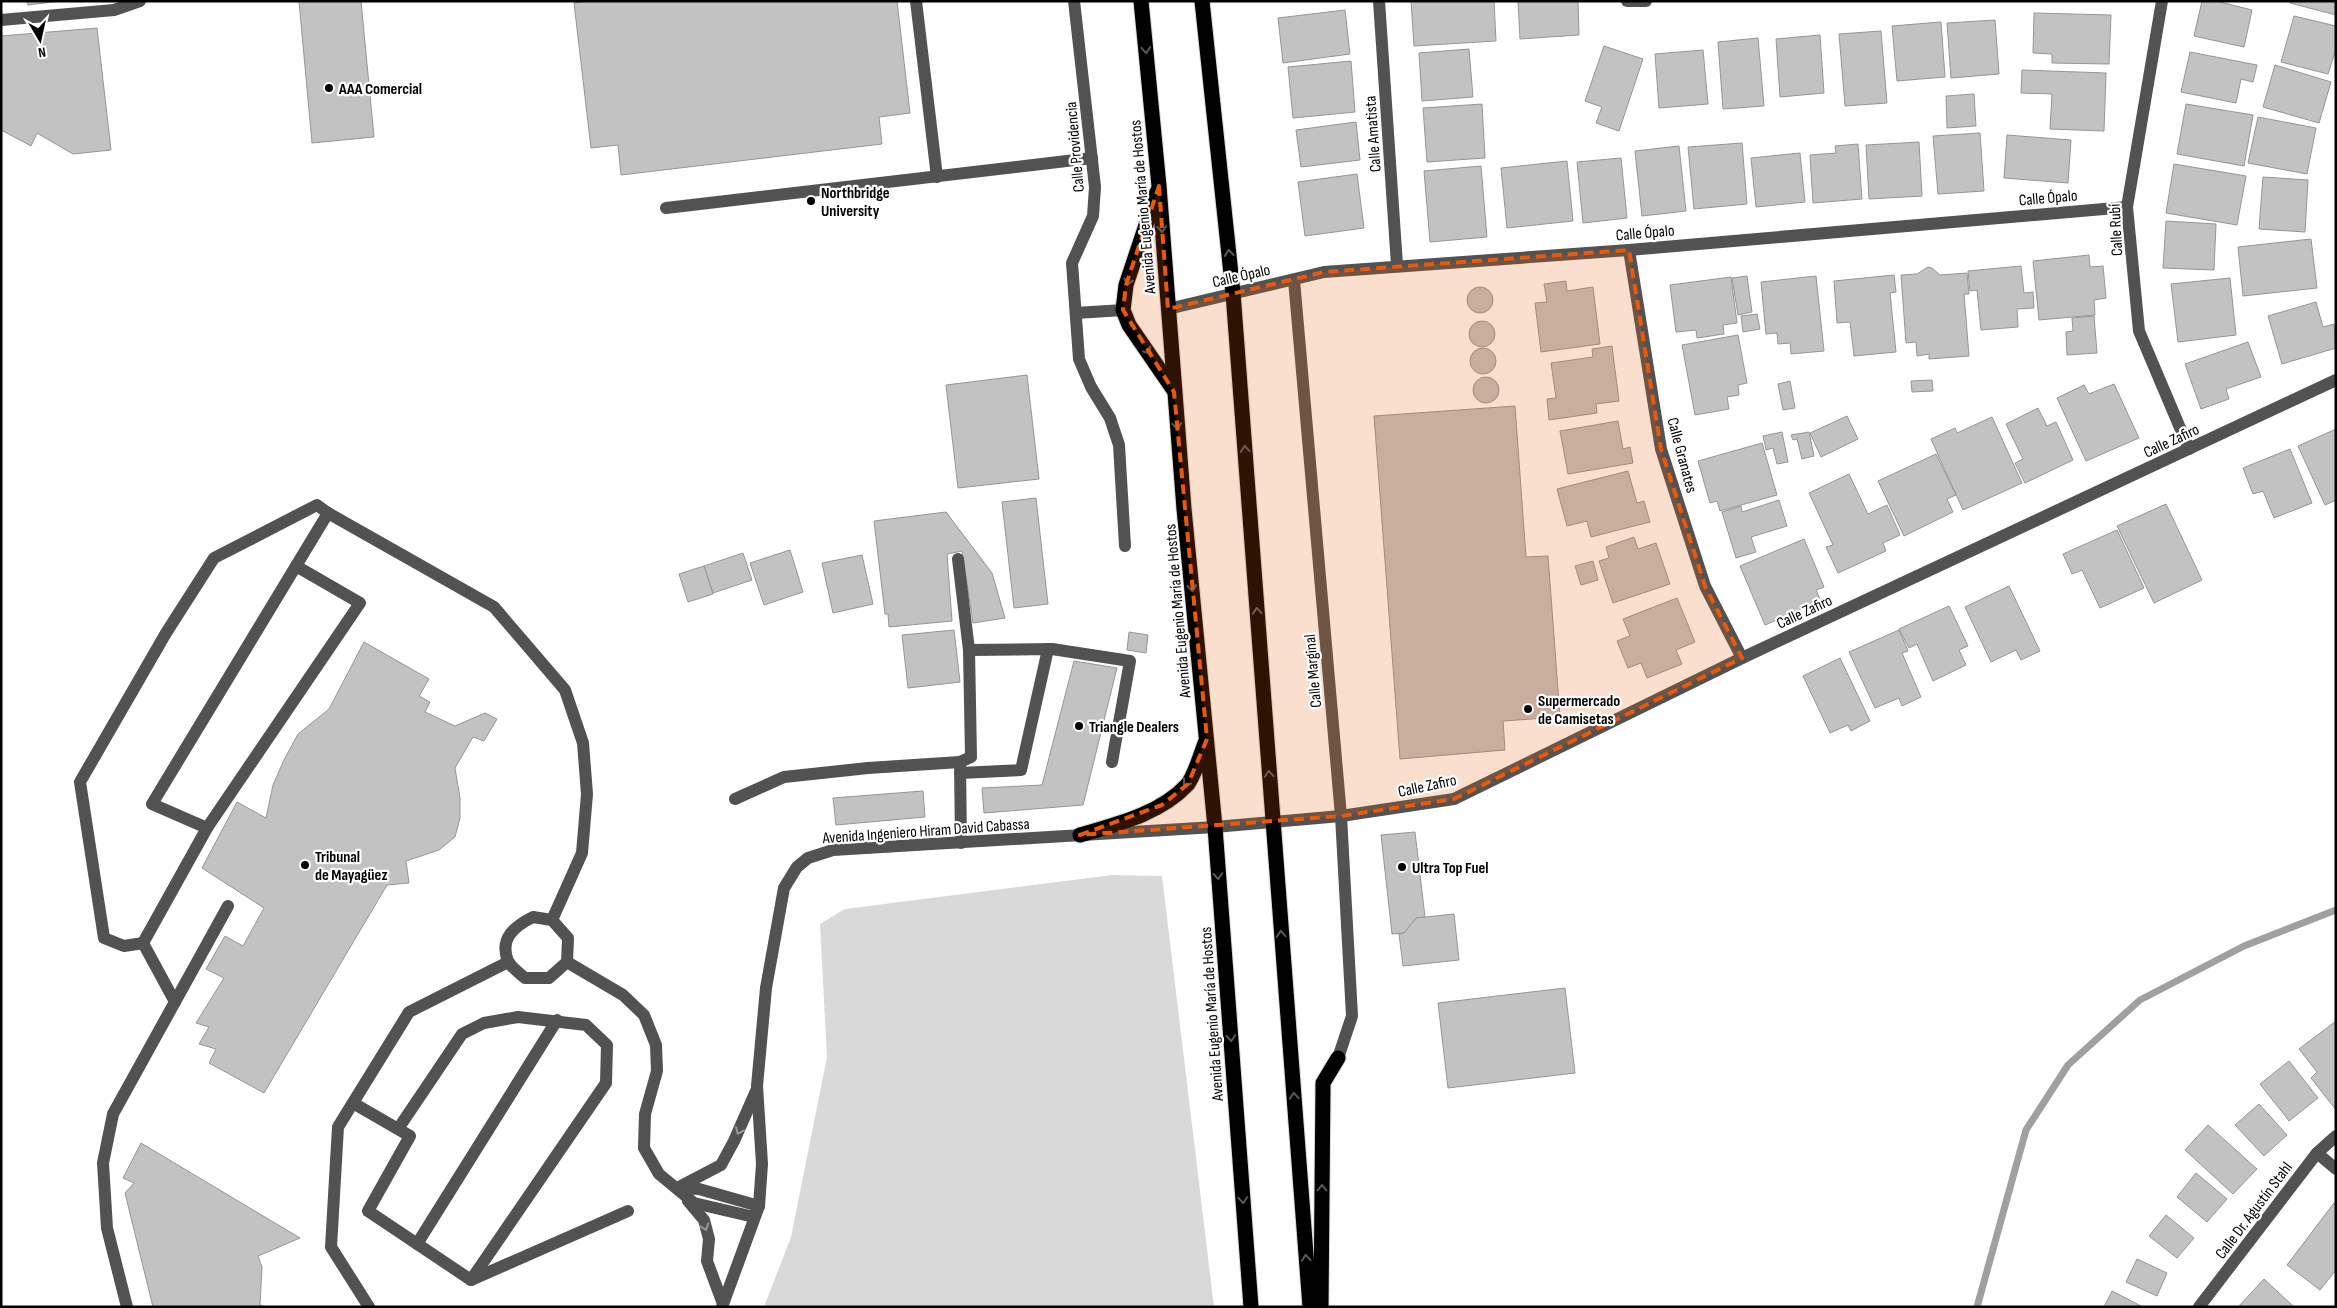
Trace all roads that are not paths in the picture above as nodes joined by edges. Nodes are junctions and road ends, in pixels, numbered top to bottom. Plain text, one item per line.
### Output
1 (140, 1) edge
2 (916, 1) edge
3 (1074, 1) edge
4 (1141, 1) edge
5 (1202, 1) edge
6 (1379, 1) edge
7 (1627, 1) edge
8 (1646, 1) edge
9 (2162, 1) edge
10 (1, 20) edge
11 (1092, 158) junction
12 (937, 177) junction
13 (1159, 186) junction
14 (2127, 206) junction
15 (666, 208) dead end
16 (1629, 250) junction
17 (1397, 265) junction
18 (1294, 280) junction
19 (1233, 293) junction
20 (1168, 309) junction
21 (1123, 310) junction
22 (1076, 313) junction
23 (2336, 380) edge
24 (1174, 392) junction
25 (2188, 449) junction
26 (328, 512) junction
27 (1125, 546) dead end
28 (958, 559) dead end
29 (296, 566) junction
30 (1048, 649) junction
31 (969, 650) junction
32 (1742, 658) junction
33 (1207, 739) junction
34 (1112, 762) dead end
35 (960, 768) junction
36 (735, 799) dead end
37 (1341, 816) junction
38 (1272, 822) junction
39 (1215, 827) junction
40 (207, 828) junction
41 (1080, 835) junction
42 (961, 843) junction
43 (228, 906) dead end
44 (552, 920) junction
45 (143, 943) junction
46 (508, 962) junction
47 (566, 962) junction
48 (175, 1002) junction
49 (557, 1020) junction
50 (1338, 1058) joint
51 (758, 1086) junction
52 (353, 1102) junction
53 (398, 1129) junction
54 (2336, 1136) edge
55 (2317, 1153) junction
56 (2336, 1169) edge
57 (677, 1188) junction
58 (628, 1211) dead end
59 (756, 1212) junction
60 (417, 1244) junction
61 (471, 1280) junction
62 (722, 1306) edge
63 (127, 1307) edge
64 (368, 1307) edge
65 (1251, 1307) edge
66 (1310, 1307) edge
67 (1321, 1307) edge
68 (2199, 1307) edge

1 - 10 street
2 - 12 street
3 - 11 street, Calle Providencia
4 -> 13 highway, Avenida Eugenio María de Hostos
19 -> 5 highway
6 - 17 street, Calle Amatista
7 - 8 street
9 - 14 street, Calle Rubí
11 - 12 street
11 - 22 street, Calle Providencia
12 - 15 street
13 -> 20 highway, Avenida Eugenio María de Hostos
13 -> 21 highway
14 - 16 street, Calle Ópalo
14 - 25 street, Calle Rubí
16 - 17 street, Calle Ópalo
16 - 32 street, Calle Granates
17 - 18 street, Calle Ópalo
18 - 19 street, Calle Ópalo
18 - 37 street, Calle Marginal
19 - 20 street, Calle Ópalo
38 -> 19 highway
20 - 24 highway, Avenida Eugenio María de Hostos
21 - 22 street
21 -> 24 highway
22 - 27 street, Calle Providencia
23 - 25 street, Calle Zafiro
24 -> 33 highway, Avenida Eugenio María de Hostos
25 - 32 street, Calle Zafiro
26 - 29 street
26 - 44 street
26 - 45 street
28 - 31 street
29 - 40 street
29 - 40 street
30 - 31 street
30 - 34 street
30 - 35 street
31 - 35 street
32 - 37 street, Calle Zafiro
33 - 39 highway, Avenida Eugenio María de Hostos
33 -> 41 highway
35 - 36 street
35 - 42 street
37 - 38 street, Calle Zafiro
37 - 50 street, Calle Marginal
38 - 39 street, Avenida Ingeniero Hiram David Cabassa
66 -> 38 highway
39 - 41 street, Avenida Ingeniero Hiram David Cabassa
39 -> 65 highway, Avenida Eugenio María de Hostos
40 - 45 street
41 - 42 street, Avenida Ingeniero Hiram David Cabassa
42 - 51 street, Avenida Ingeniero Hiram David Cabassa
43 - 48 street
44 - 46 street
44 - 47 street
45 - 48 street
46 - 47 street
46 - 52 street
47 - 57 street
48 - 63 street
49 - 53 street
49 - 60 street
49 - 61 street
67 -> 50 highway
51 -> 57 street
51 - 59 street, Avenida Ingeniero Hiram David Cabassa
52 - 53 street
52 - 64 street
53 - 60 street
54 - 55 street, Calle Dr. Agustín Stahl
55 - 56 street
55 - 68 street, Calle Dr. Agustín Stahl
57 - 59 street
57 -> 62 street
58 - 61 street
59 - 62 street, Avenida Ingeniero Hiram David Cabassa
60 - 61 street

